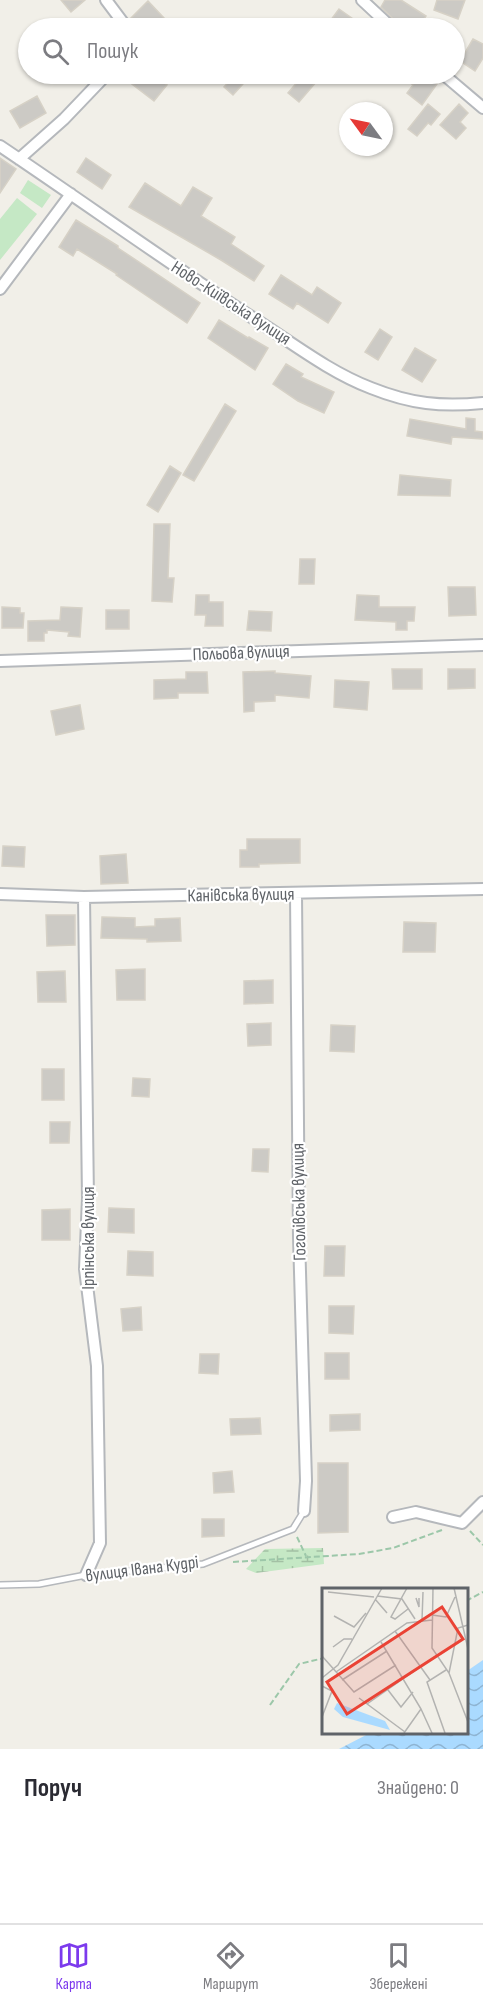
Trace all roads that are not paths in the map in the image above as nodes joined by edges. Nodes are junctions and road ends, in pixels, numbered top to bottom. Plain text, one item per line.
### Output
1 (106, 0) edge
2 (362, 0) edge
3 (120, 18) edge
4 (381, 18) edge
5 (97, 84) edge
6 (455, 84) edge
7 (483, 108) edge
8 (0, 146) edge
9 (19, 159) junction
10 (71, 194) junction
11 (0, 289) edge
12 (483, 403) edge
13 (483, 645) edge
14 (0, 661) edge
15 (483, 890) edge
16 (0, 894) edge
17 (296, 894) junction
18 (84, 897) junction
19 (483, 1502) edge
20 (304, 1511) joint
21 (393, 1517) dead end
22 (86, 1575) junction
23 (0, 1585) edge

1 - 3 street
2 - 4 street
5 - 9 street
6 - 7 street
8 - 9 street, Ново-Київська вулиця
9 - 10 street, Ново-Київська вулиця
10 - 11 street
10 - 12 street, Ново-Київська вулиця
13 - 14 street, Польова вулиця
15 - 17 street, Канівська вулиця
16 - 18 street, Канівська вулиця
17 - 18 street, Канівська вулиця
17 - 20 street, Гоголівська вулиця
18 - 22 street, Ірпінська вулиця
19 - 21 street
20 - 22 lane, вулиця Івана Кудрі
22 - 23 lane, вулиця Івана Кудрі

